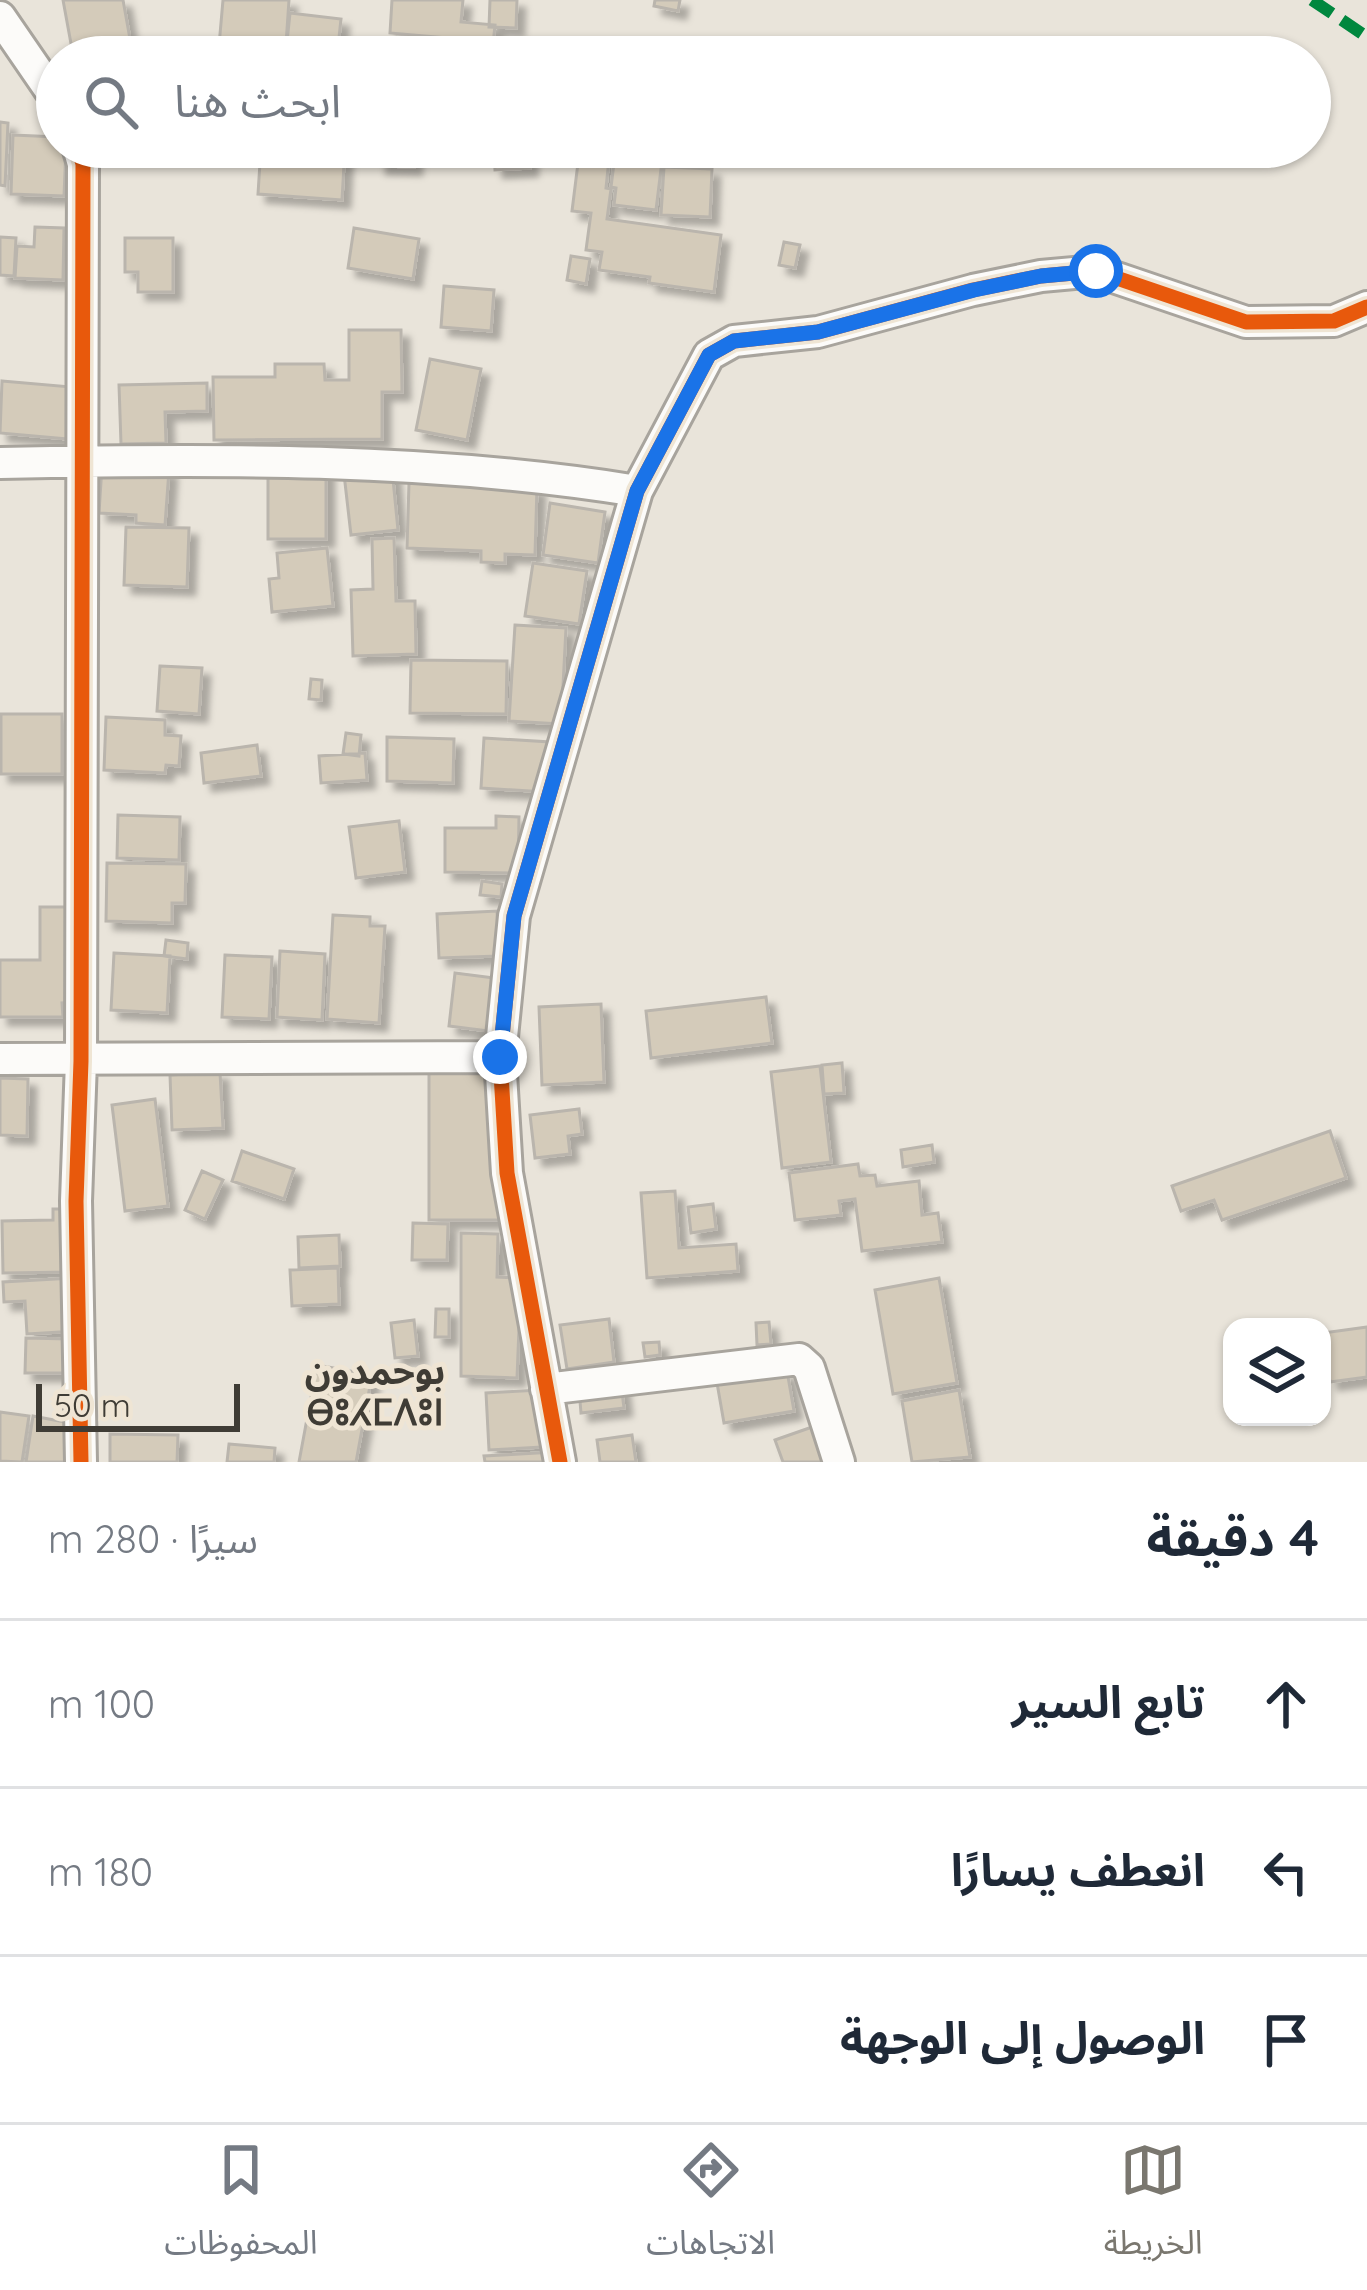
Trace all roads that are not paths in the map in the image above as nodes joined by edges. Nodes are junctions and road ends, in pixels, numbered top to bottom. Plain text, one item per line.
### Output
1 (0, 17) edge
2 (36, 69) edge
3 (83, 168) edge
4 (1367, 307) edge
5 (81, 462) junction
6 (0, 464) edge
7 (637, 491) junction
8 (500, 1057) junction
9 (0, 1059) edge
10 (81, 1060) junction
11 (546, 1389) junction
12 (81, 1462) edge
13 (560, 1462) edge
14 (839, 1462) edge

1 - 2 street
3 - 5 street
4 - 7 street
5 - 6 street
5 - 7 street
5 - 10 street
7 - 8 street
8 - 10 street
8 - 11 street
9 - 10 street
10 - 12 street
11 - 13 street
11 - 14 street

